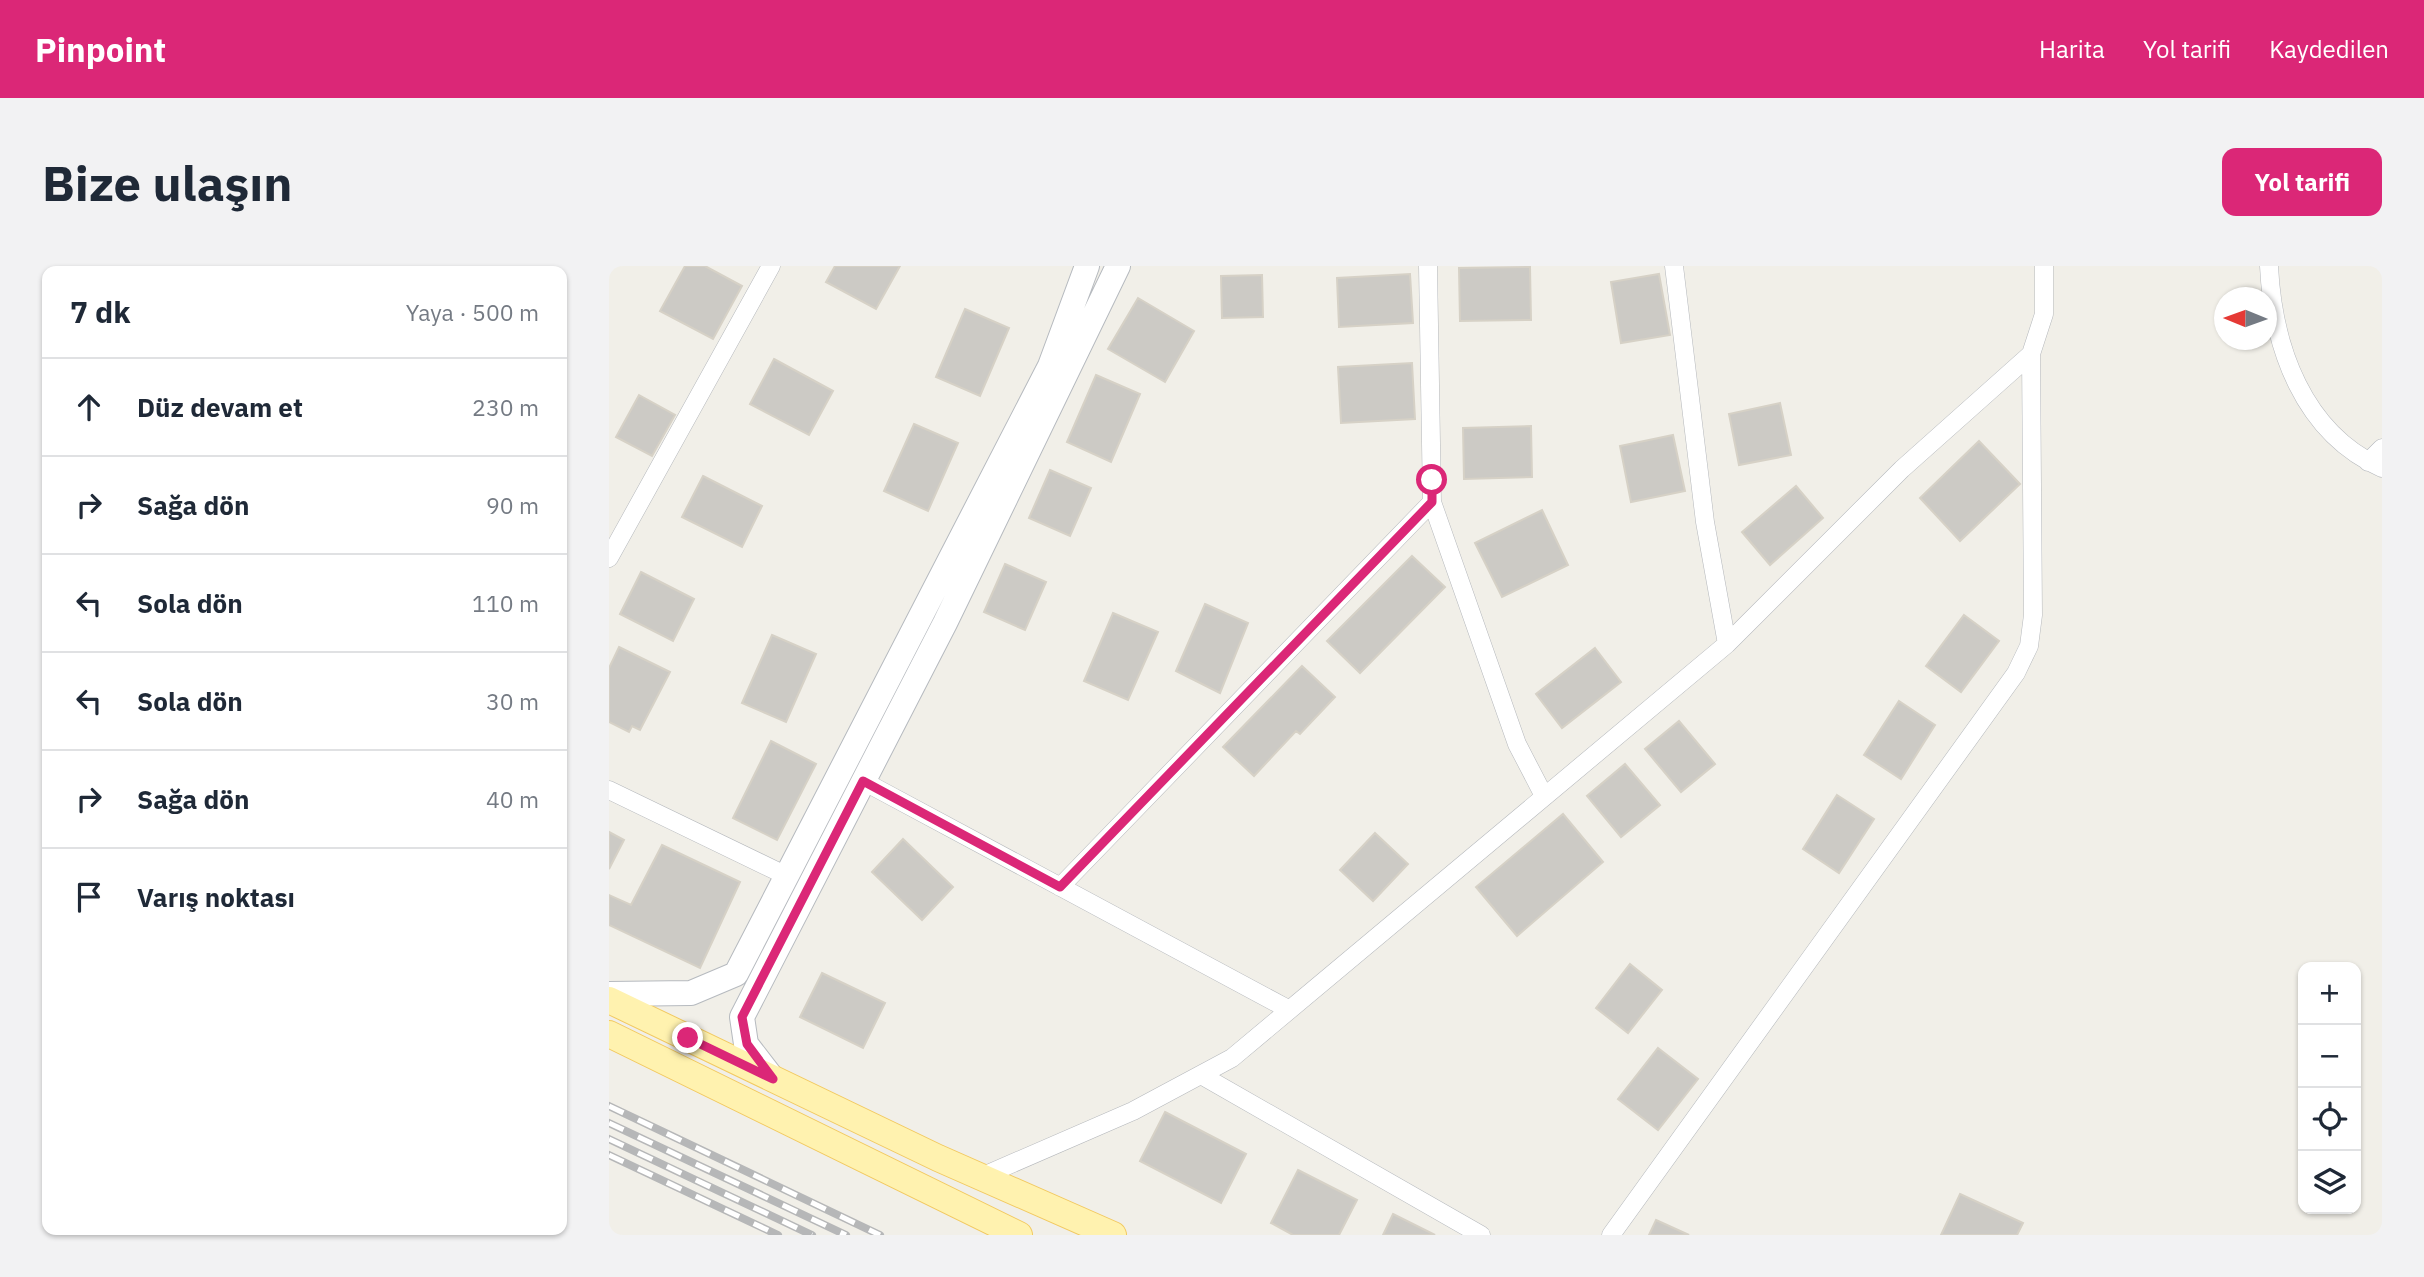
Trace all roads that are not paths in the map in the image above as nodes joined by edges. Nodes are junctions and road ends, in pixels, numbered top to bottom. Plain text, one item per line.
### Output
1 (771, 266) edge
2 (1087, 266) edge
3 (1118, 266) edge
4 (1428, 266) edge
5 (1674, 266) edge
6 (2044, 266) edge
7 (2269, 266) edge
8 (2031, 354) junction
9 (2382, 448) edge
10 (2375, 465) edge
11 (1432, 502) junction
12 (609, 558) edge
13 (1727, 644) junction
14 (863, 781) junction
15 (609, 790) edge
16 (1544, 796) junction
17 (787, 876) junction
18 (1060, 887) junction
19 (609, 994) edge
20 (609, 1000) edge
21 (1288, 1009) junction
22 (609, 1034) edge
23 (1201, 1075) junction
24 (773, 1079) junction
25 (981, 1177) junction
26 (1019, 1235) edge
27 (1113, 1235) edge
28 (1481, 1235) edge
29 (1611, 1235) edge

1 - 12 street
2 - 17 street
3 - 14 street
4 - 11 street
5 - 13 street
6 - 8 street
7 - 10 street
8 - 13 street
8 - 29 street
9 - 10 street
11 - 16 street
11 - 18 street
13 - 16 street
14 - 18 street
14 - 24 street
15 - 17 street
16 - 21 street
17 - 19 street
18 - 21 street
20 - 24 main road
21 - 23 street
22 - 26 main road
23 - 25 street
23 - 28 street
24 - 25 main road
25 - 27 main road

